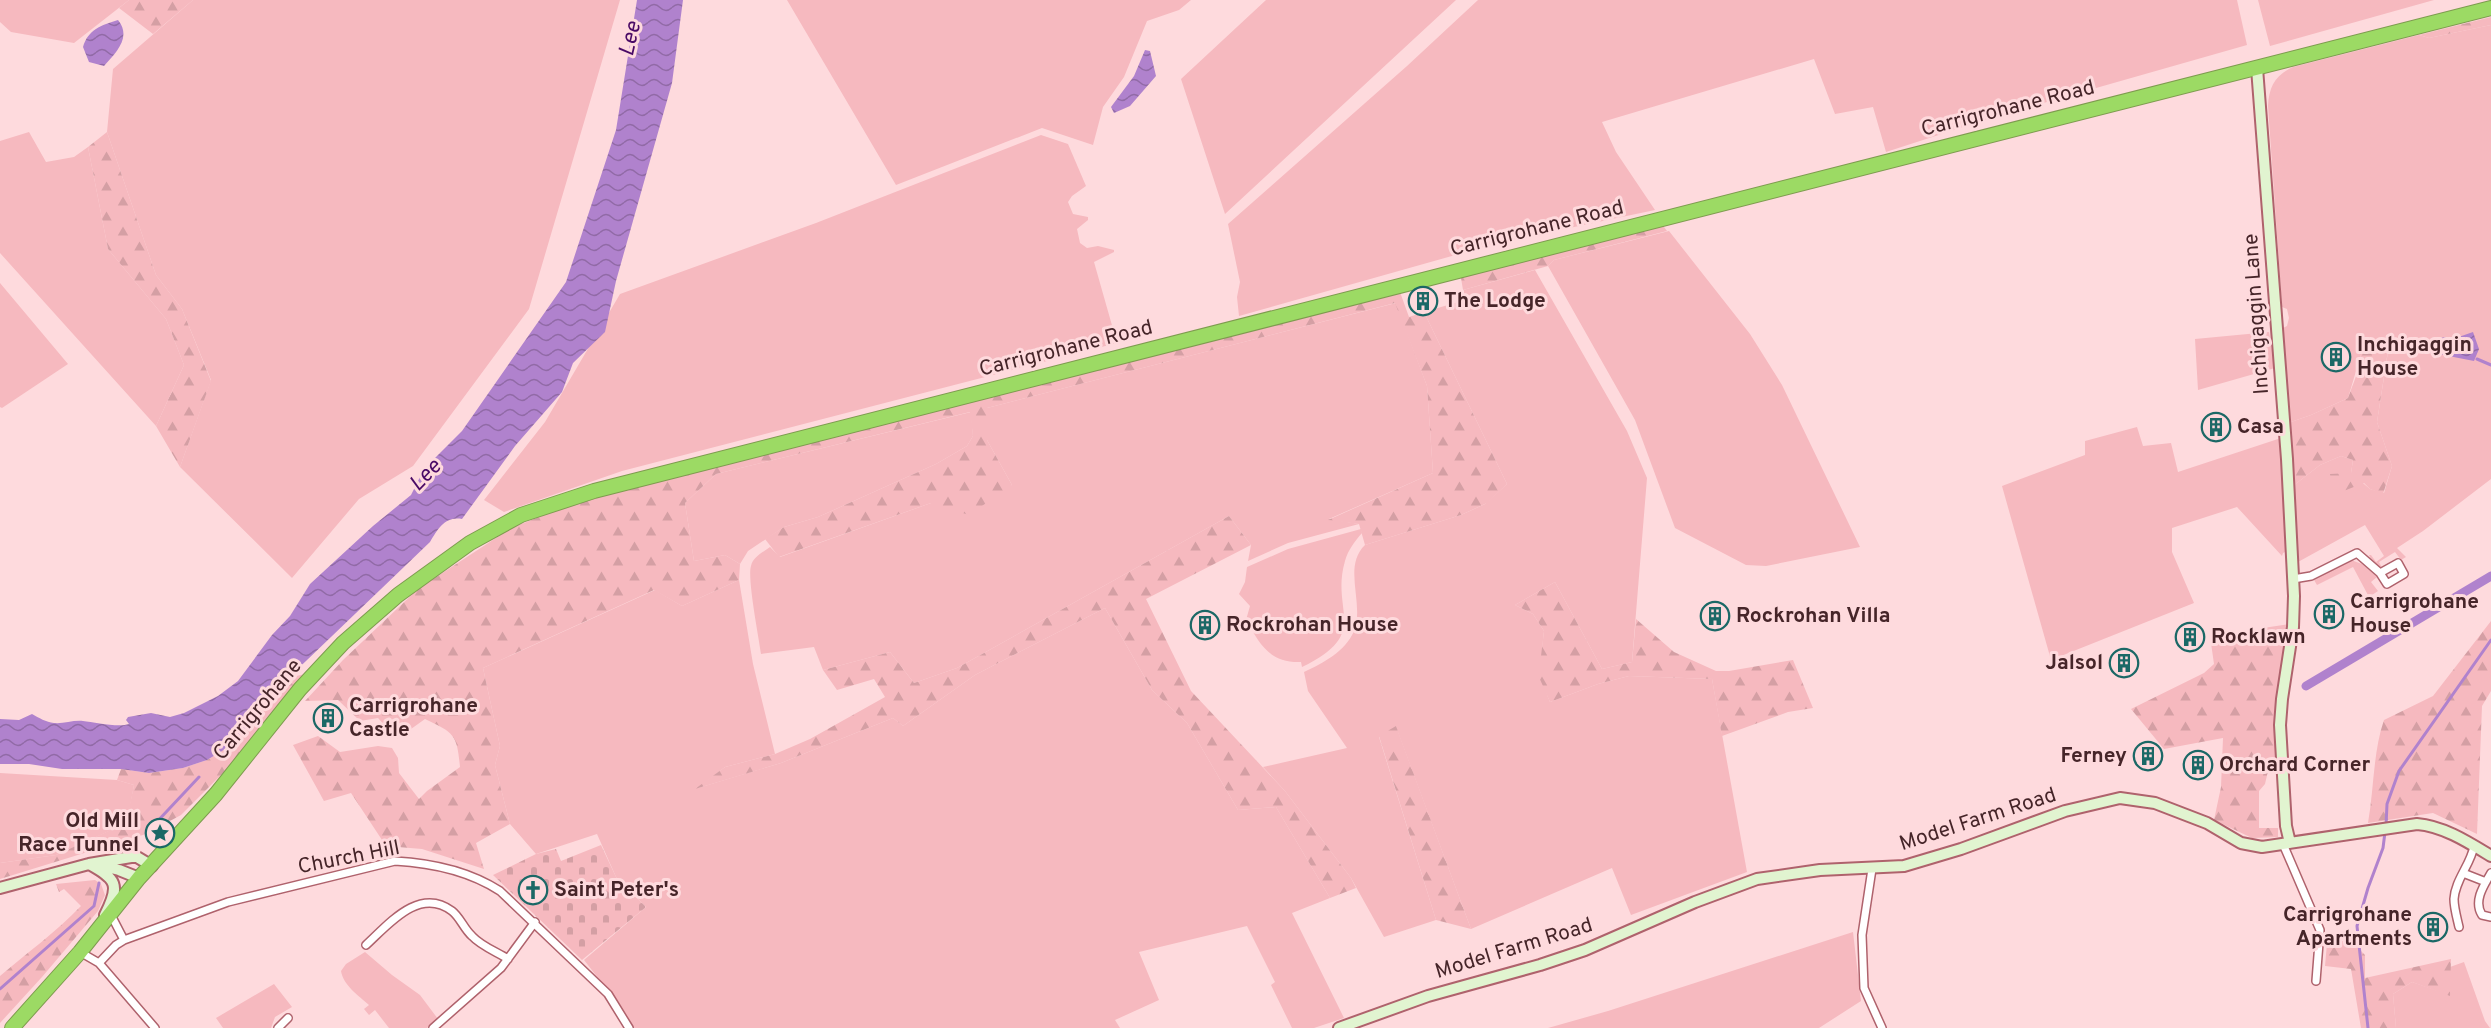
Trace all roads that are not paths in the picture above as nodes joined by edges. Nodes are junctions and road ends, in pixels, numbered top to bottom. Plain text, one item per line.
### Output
1 (2491, 8) edge
2 (2257, 68) junction
3 (594, 491) joint
4 (2380, 573) dead end
5 (2293, 579) junction
6 (2287, 844) junction
7 (2474, 846) junction
8 (2491, 856) edge
9 (90, 864) junction
10 (152, 866) junction
11 (1872, 869) junction
12 (2463, 873) junction
13 (2491, 873) edge
14 (140, 878) junction
15 (2486, 882) junction
16 (0, 888) edge
17 (111, 915) junction
18 (2491, 917) edge
19 (535, 922) junction
20 (2459, 927) dead end
21 (97, 932) junction
22 (124, 940) junction
23 (366, 945) dead end
24 (80, 952) junction
25 (508, 959) junction
26 (99, 963) junction
27 (2316, 981) dead end
28 (288, 1018) dead end
29 (12, 1028) edge
30 (155, 1028) edge
31 (278, 1028) edge
32 (433, 1028) edge
33 (629, 1028) edge
34 (1339, 1028) edge
35 (1882, 1028) edge

1 - 2 highway, Carrigrohane Road
2 - 3 highway, Carrigrohane Road
2 - 5 main road, Inchigaggin Lane
3 - 10 highway, Carrigrohane
4 - 5 street
5 - 6 main road, Inchigaggin Lane
6 - 7 main road, Model Farm Road
6 - 11 main road, Model Farm Road
6 - 27 street
7 - 8 main road, Model Farm Road
7 - 12 street
9 - 10 main road
9 - 14 main road
9 - 16 main road
9 - 21 main road
10 - 14 highway, Carrigrohane
11 - 34 main road, Model Farm Road
11 - 35 street
12 - 15 street
12 - 20 street
13 - 15 street
14 - 17 highway, Carrigrohane
15 - 18 street
17 - 21 highway, Carrigrohane
17 - 22 street
19 - 22 street, Church Hill
19 - 25 street
19 - 33 street, Church Hill
21 - 24 highway, Carrigrohane
22 - 26 street, Church Hill
23 - 25 street
24 - 26 street
24 - 29 highway, Carrigrohane
25 - 32 street
26 - 30 street
28 - 31 street

